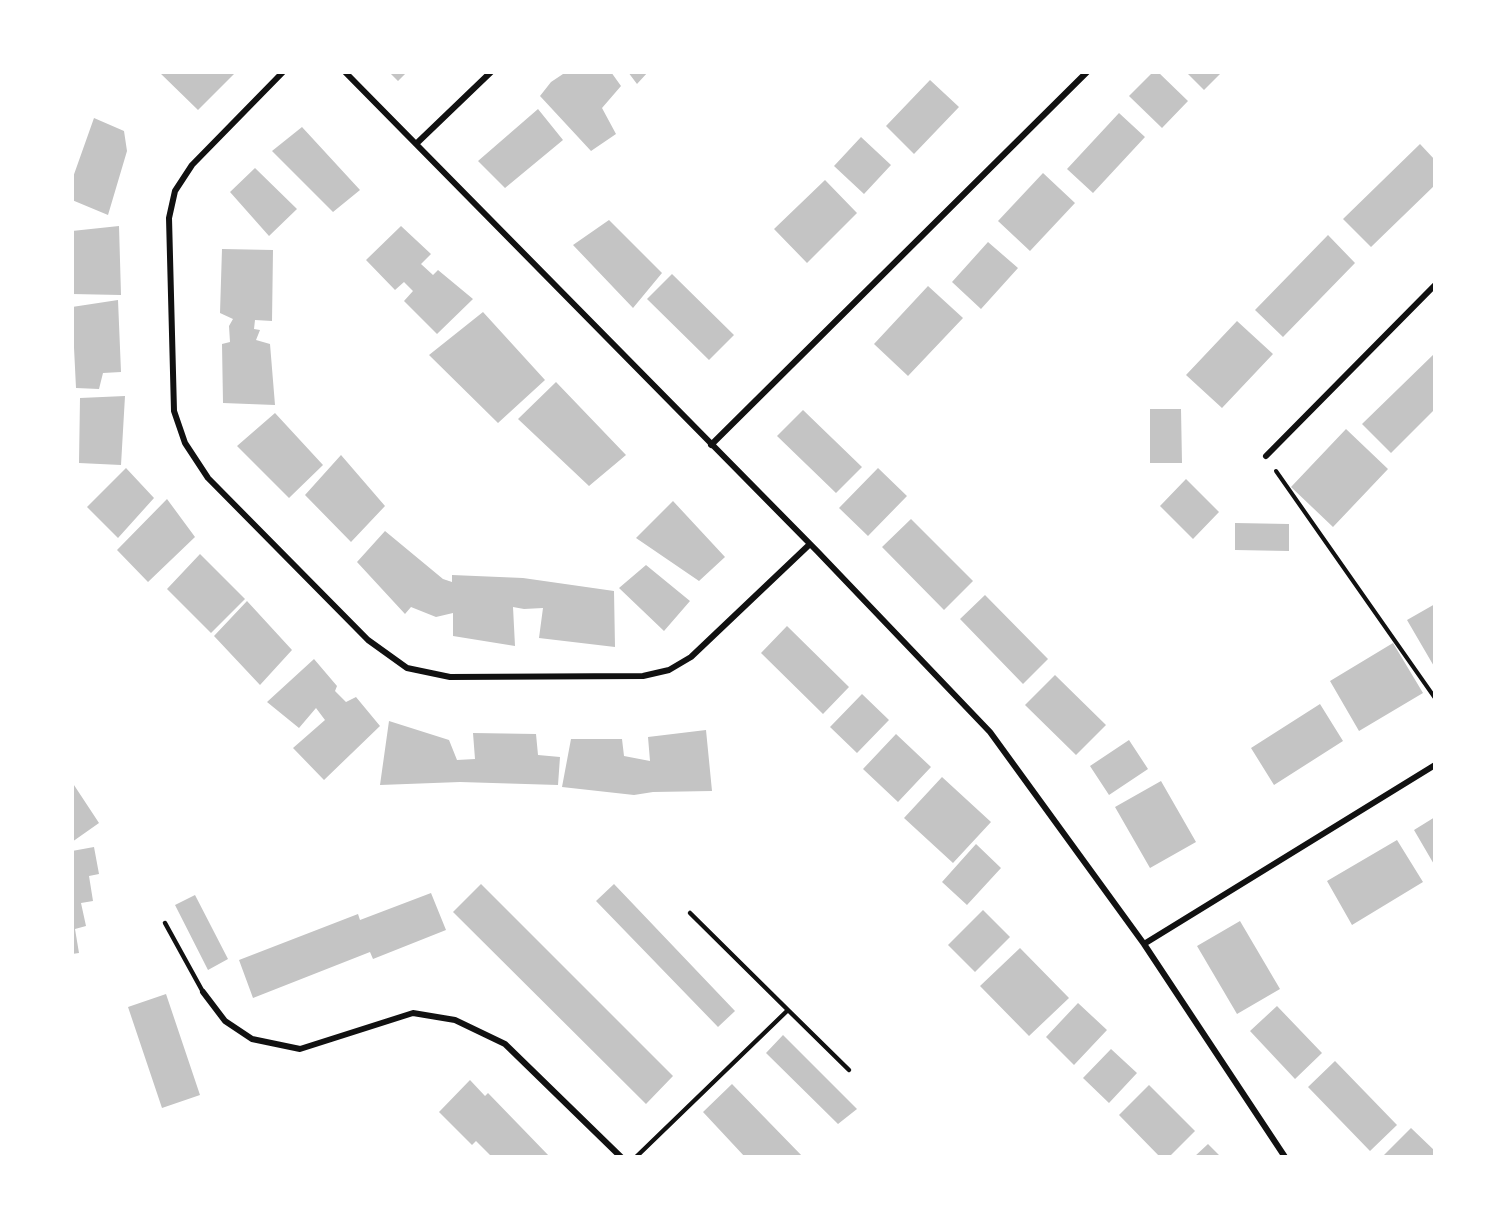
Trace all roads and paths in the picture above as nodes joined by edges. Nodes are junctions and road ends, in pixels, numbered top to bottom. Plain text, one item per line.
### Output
1 (283, 72) edge
2 (345, 72) edge
3 (491, 72) edge
4 (1087, 72) edge
5 (416, 144) junction
6 (1435, 285) edge
7 (711, 445) junction
8 (1266, 456) joint
9 (810, 544) junction
10 (1435, 698) edge
11 (1435, 765) edge
12 (690, 913) dead end
13 (165, 923) dead end
14 (1144, 944) junction
15 (203, 992) joint
16 (788, 1010) junction
17 (849, 1070) dead end
18 (621, 1157) edge
19 (636, 1157) edge
20 (1285, 1157) edge

1 - 9 street
2 - 5 street
3 - 5 street
4 - 7 street
5 - 7 street
6 - 8 street
7 - 9 street
8 - 10 path
9 - 14 street
11 - 14 street
12 - 16 lane
13 - 15 lane
14 - 20 street
15 - 18 street
16 - 17 lane
16 - 19 lane

